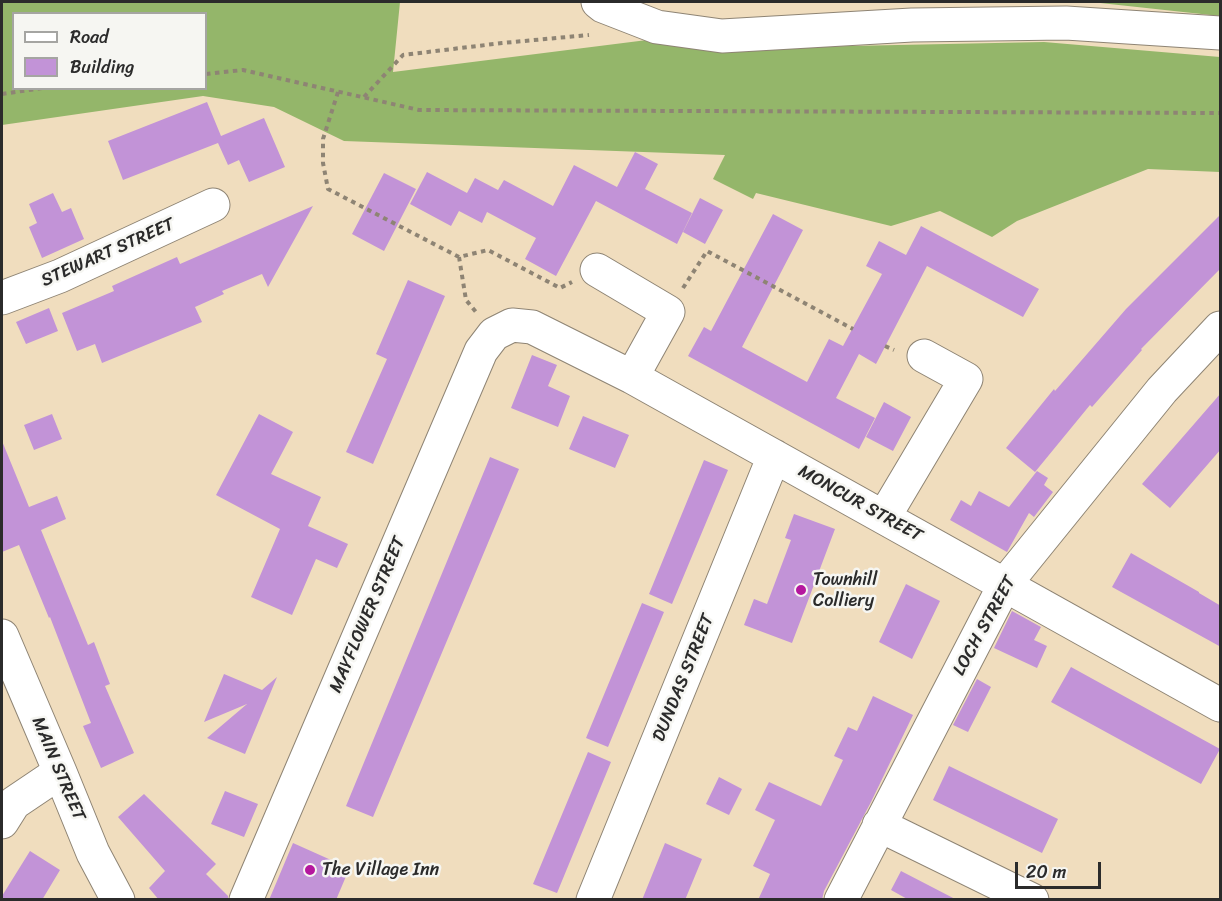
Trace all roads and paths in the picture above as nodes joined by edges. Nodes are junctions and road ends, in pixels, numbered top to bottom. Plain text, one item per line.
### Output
1 (598, 2) edge
2 (1221, 33) edge
3 (595, 34) dead end
4 (207, 74) edge
5 (29, 90) edge
6 (338, 92) junction
7 (2, 94) edge
8 (364, 98) junction
9 (1221, 113) edge
10 (213, 205) dead end
11 (459, 257) junction
12 (597, 270) joint
13 (2, 298) edge
14 (668, 312) junction
15 (1221, 328) edge
16 (853, 329) dead end
17 (495, 334) junction
18 (924, 356) dead end
19 (632, 377) junction
20 (774, 456) junction
21 (884, 516) junction
22 (1005, 584) junction
23 (2, 636) edge
24 (1221, 705) edge
25 (60, 772) junction
26 (2, 822) edge
27 (879, 825) junction
28 (118, 900) edge
29 (246, 900) edge
30 (593, 900) edge
31 (841, 900) edge
32 (1032, 900) edge

1 - 2 street
3 - 8 path
4 - 6 path
5 - 7 path
6 - 8 path
6 - 11 path
8 - 9 path
10 - 13 street, STEWART STREET
11 - 12 path
11 - 17 path
12 - 14 street
14 - 16 path
14 - 19 street
15 - 22 street, LOCH STREET
17 - 19 street, MONCUR STREET
17 - 29 street, MAYFLOWER STREET
18 - 21 street
19 - 20 street, MONCUR STREET
20 - 21 street, MONCUR STREET
20 - 30 street, DUNDAS STREET
21 - 22 street, MONCUR STREET
22 - 24 street, MONCUR STREET
22 - 27 street, LOCH STREET
23 - 25 street, MAIN STREET
25 - 26 street
25 - 28 street, MAIN STREET
27 - 31 street, LOCH STREET
27 - 32 street

